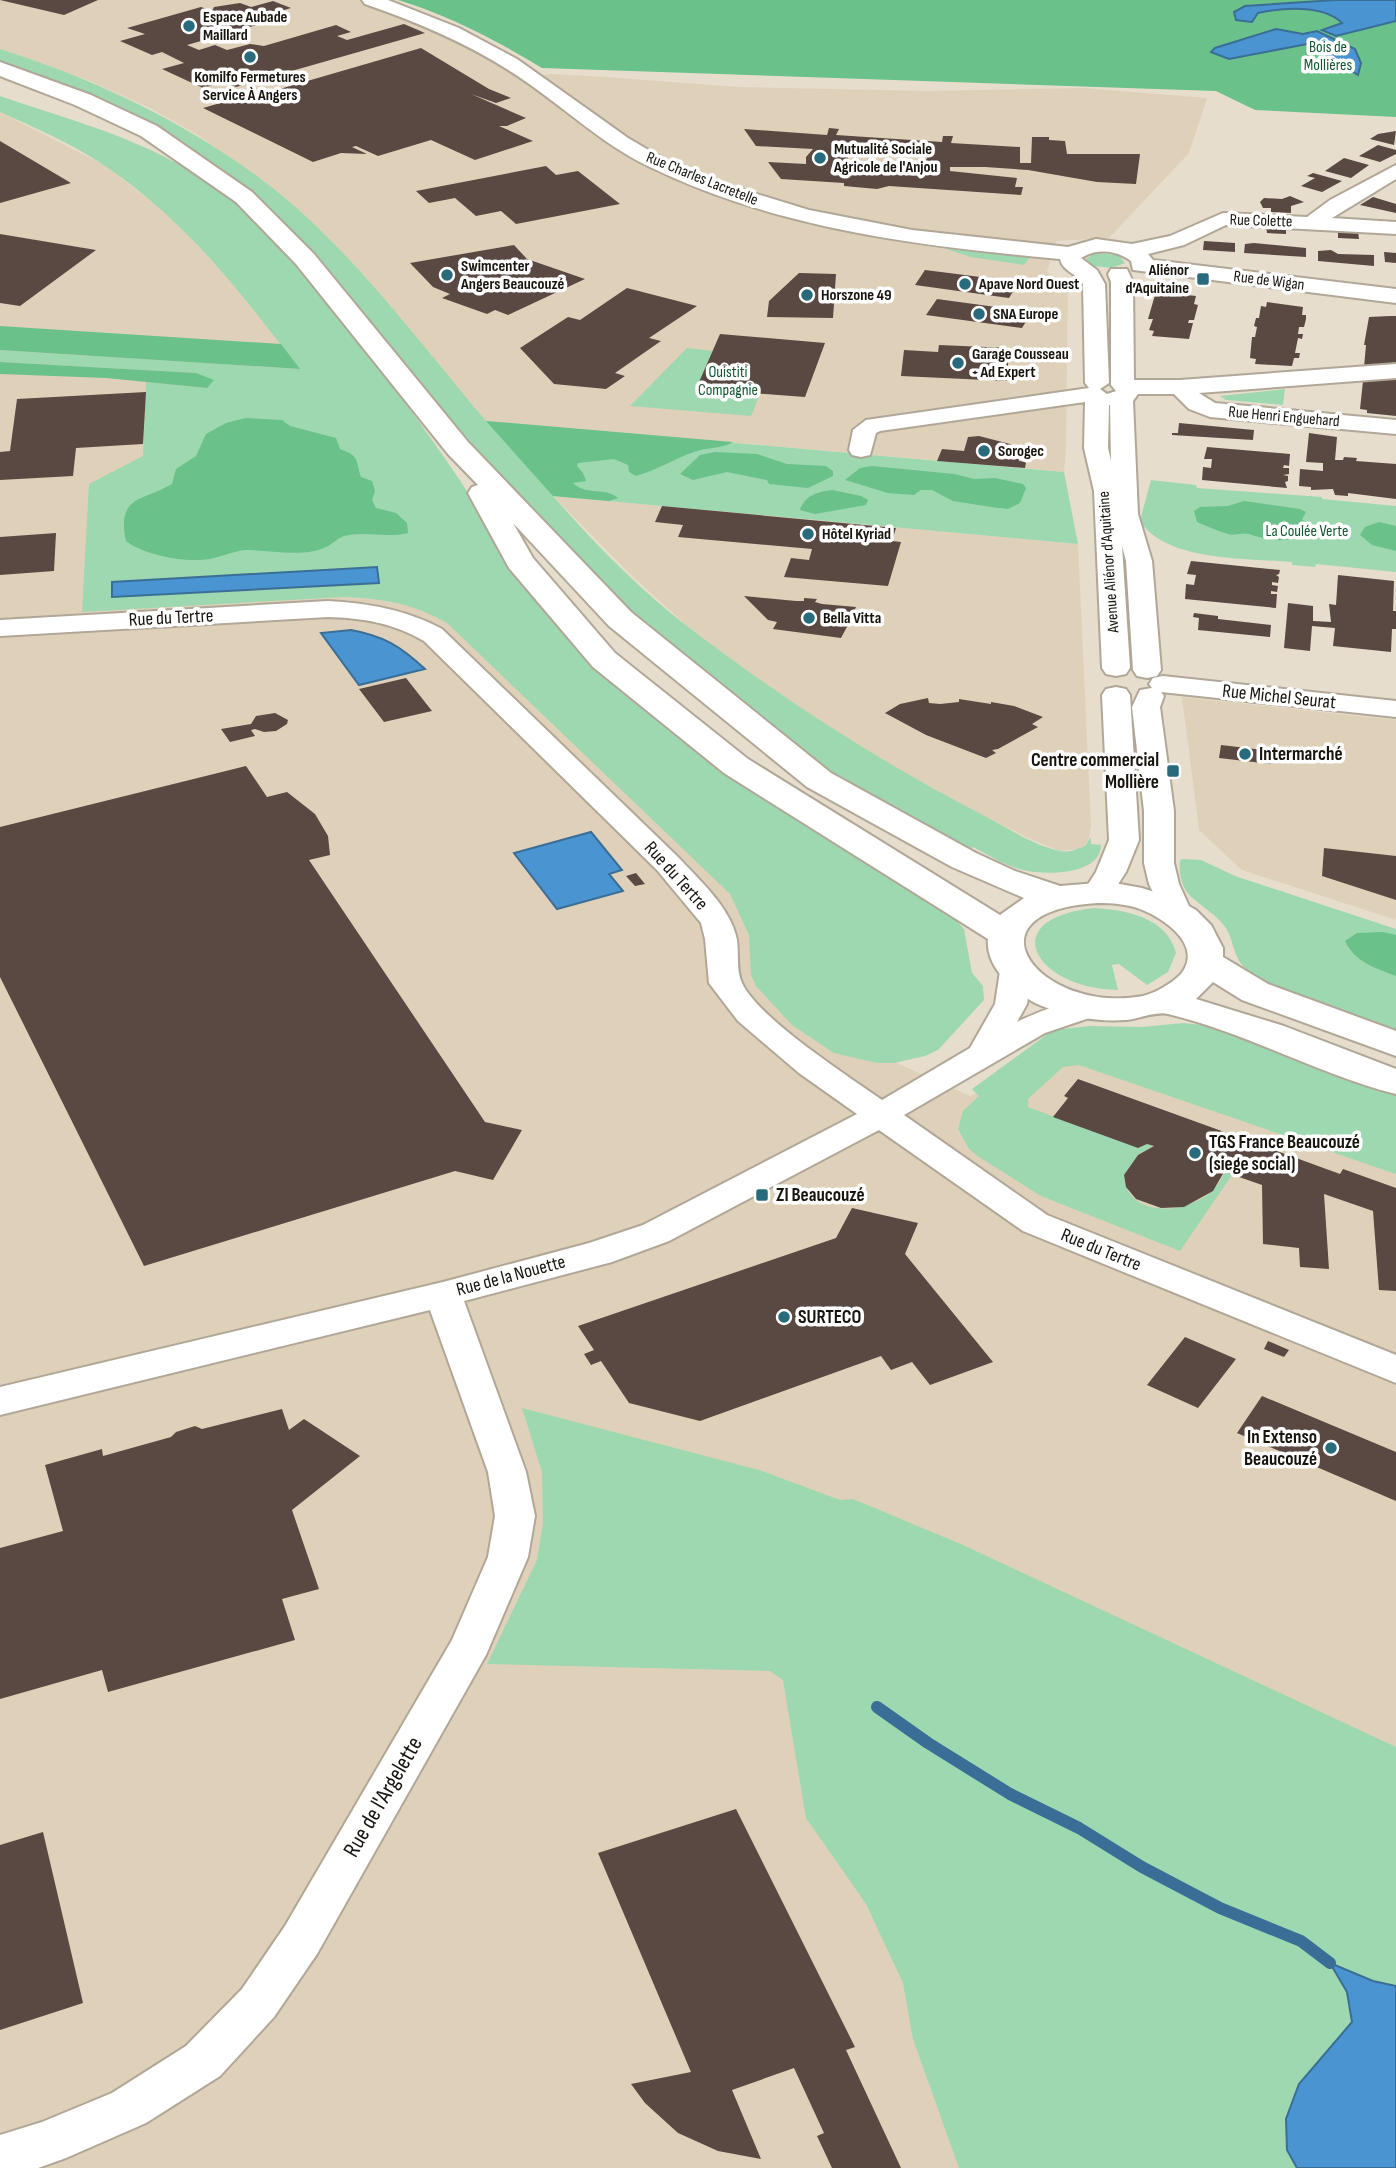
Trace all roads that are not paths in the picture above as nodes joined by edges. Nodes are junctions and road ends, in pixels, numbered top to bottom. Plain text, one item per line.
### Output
1 (372, 0) edge
2 (0, 68) edge
3 (0, 88) edge
4 (1396, 171) edge
5 (206, 172) junction
6 (1314, 223) junction
7 (1396, 228) edge
8 (1136, 258) junction
9 (1077, 262) junction
10 (1119, 274) junction
11 (1396, 296) edge
12 (1396, 371) edge
13 (1180, 387) junction
14 (1108, 394) junction
15 (1396, 427) edge
16 (458, 448) junction
17 (861, 450) dead end
18 (0, 628) edge
19 (1116, 682) junction
20 (1153, 684) junction
21 (1396, 709) edge
22 (1098, 892) junction
23 (1056, 897) junction
24 (1178, 915) junction
25 (1007, 935) junction
26 (1205, 961) junction
27 (1016, 971) junction
28 (1165, 1001) junction
29 (1090, 1007) junction
30 (1396, 1044) edge
31 (984, 1052) junction
32 (1396, 1082) edge
33 (882, 1115) junction
34 (443, 1294) junction
35 (1396, 1370) edge
36 (0, 1401) edge
37 (0, 2158) edge

1 - 9 street, Rue Charles Lacretelle
2 - 5 main road
3 - 5 main road
4 - 6 street
5 - 16 main road
6 - 7 street, Rue Colette
6 - 8 street, Rue Colette
8 - 9 street
8 - 10 street
8 - 11 street, Rue de Wigan
9 - 10 street
9 - 14 street, Avenue Aliénor d'Aquitaine
10 - 14 street, Avenue Aliénor d'Aquitaine
12 - 13 street, Rue Henri Enguehard
13 - 14 street, Rue Henri Enguehard
13 - 15 street, Rue Henri Enguehard
14 - 17 street
14 - 19 street, Avenue Aliénor d'Aquitaine
14 - 20 street, Avenue Aliénor d'Aquitaine
16 - 23 main road
16 - 25 main road
18 - 33 street, Rue du Tertre
19 - 20 street, Rue Michel Seurat
19 - 22 street, Avenue Aliénor d'Aquitaine
20 - 21 street, Rue Michel Seurat
20 - 24 street, Avenue Aliénor d'Aquitaine
22 - 23 main road
22 - 24 main road
23 - 25 main road
24 - 26 main road
25 - 27 main road
26 - 28 main road
26 - 30 main road
27 - 29 main road
27 - 31 street, Rue de la Nouette
28 - 29 main road
28 - 32 main road
29 - 31 street, Rue de la Nouette
31 - 33 street, Rue de la Nouette
33 - 34 street, Rue de la Nouette
33 - 35 street, Rue du Tertre
34 - 36 street, Rue de la Nouette
34 - 37 street, Rue de l'Argelette

